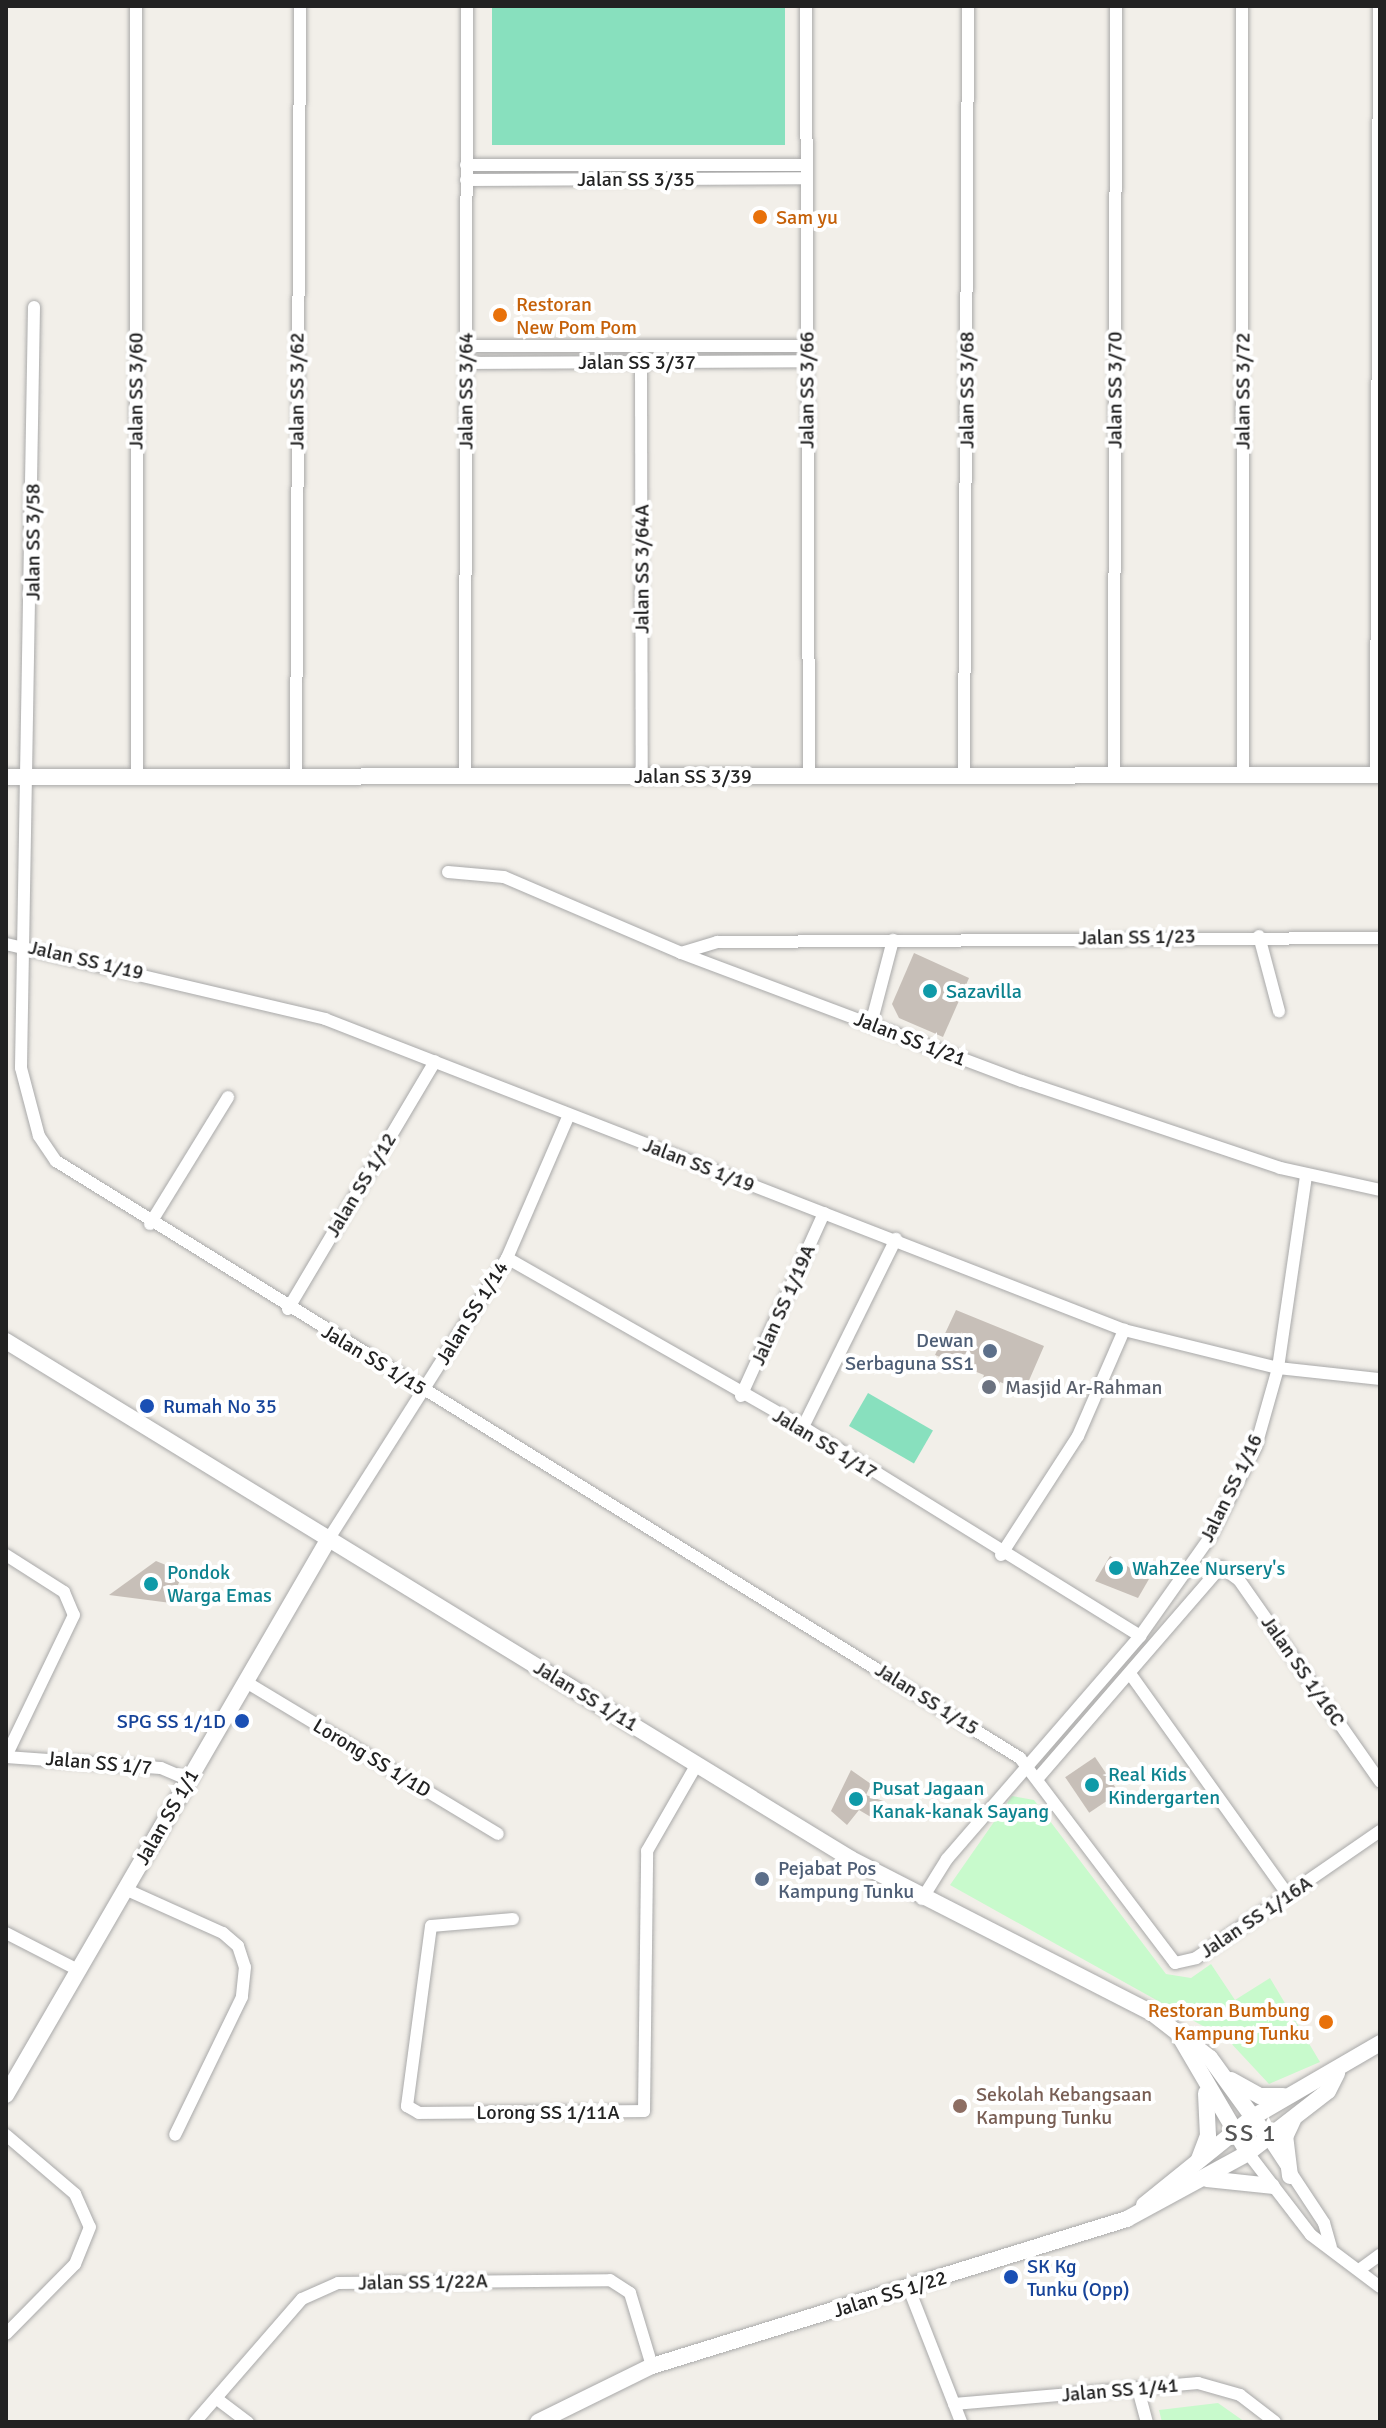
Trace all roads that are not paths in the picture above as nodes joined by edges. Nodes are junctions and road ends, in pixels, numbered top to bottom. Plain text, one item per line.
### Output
1 (136, 6) edge
2 (300, 6) edge
3 (467, 6) edge
4 (806, 6) edge
5 (968, 6) edge
6 (1116, 6) edge
7 (1242, 6) edge
8 (1379, 11) edge
9 (1379, 63) edge
10 (466, 165) junction
11 (806, 171) junction
12 (466, 180) junction
13 (34, 307) dead end
14 (466, 346) junction
15 (807, 346) junction
16 (641, 361) junction
17 (807, 361) junction
18 (466, 363) junction
19 (964, 773) junction
20 (1114, 774) junction
21 (809, 775) junction
22 (1378, 775) edge
23 (465, 776) junction
24 (642, 776) junction
25 (1243, 776) junction
26 (6, 777) edge
27 (31, 777) junction
28 (137, 777) junction
29 (296, 777) junction
30 (448, 872) dead end
31 (1259, 936) junction
32 (1380, 938) edge
33 (893, 940) junction
34 (13, 944) edge
35 (681, 953) junction
36 (1279, 1011) dead end
37 (871, 1024) junction
38 (435, 1061) junction
39 (228, 1097) dead end
40 (569, 1115) junction
41 (1306, 1175) junction
42 (1380, 1190) edge
43 (824, 1213) junction
44 (150, 1224) junction
45 (896, 1239) junction
46 (507, 1258) junction
47 (288, 1309) junction
48 (1124, 1330) junction
49 (6, 1341) edge
50 (1278, 1368) junction
51 (1380, 1379) edge
52 (425, 1390) junction
53 (741, 1396) junction
54 (803, 1427) junction
55 (328, 1540) junction
56 (6, 1555) edge
57 (1001, 1555) junction
58 (1221, 1567) joint
59 (1140, 1636) junction
60 (1131, 1675) junction
61 (246, 1682) junction
62 (6, 1756) edge
63 (697, 1764) junction
64 (1027, 1765) junction
65 (1038, 1778) junction
66 (189, 1780) junction
67 (1380, 1781) edge
68 (1380, 1831) edge
69 (498, 1834) dead end
70 (125, 1889) junction
71 (1288, 1895) junction
72 (922, 1899) junction
73 (513, 1919) dead end
74 (6, 1933) edge
75 (78, 1970) junction
76 (1380, 2043) edge
77 (1337, 2073) junction
78 (1211, 2075) junction
79 (6, 2095) edge
80 (1285, 2096) junction
81 (1253, 2117) junction
82 (1294, 2118) junction
83 (1234, 2132) junction
84 (6, 2135) edge
85 (175, 2135) dead end
86 (1268, 2138) junction
87 (1248, 2153) junction
88 (1198, 2160) junction
89 (1290, 2176) junction
90 (1207, 2179) junction
91 (1272, 2186) junction
92 (1127, 2219) junction
93 (1331, 2247) junction
94 (1380, 2255) edge
95 (1359, 2270) junction
96 (1380, 2287) edge
97 (909, 2289) junction
98 (6, 2334) edge
99 (652, 2366) junction
100 (1138, 2389) junction
101 (217, 2399) junction
102 (954, 2404) junction
103 (195, 2422) edge
104 (248, 2422) edge
105 (538, 2422) edge
106 (961, 2422) edge
107 (1147, 2422) edge
108 (1275, 2422) edge

1 - 28 street, Jalan SS 3/60
2 - 29 street, Jalan SS 3/62
3 - 10 street, Jalan SS 3/64
4 - 11 street, Jalan SS 3/66
5 - 19 street, Jalan SS 3/68
6 - 20 street, Jalan SS 3/70
7 - 25 street, Jalan SS 3/72
8 - 9 street
9 - 22 street
10 - 11 street, Jalan SS 3/35
10 - 12 street, Jalan SS 3/64
11 - 12 street, Jalan SS 3/35
11 - 15 street, Jalan SS 3/66
12 - 14 street, Jalan SS 3/64
13 - 27 street, Jalan SS 3/58
14 - 15 street, Jalan SS 3/37
14 - 18 street, Jalan SS 3/64
15 - 17 street, Jalan SS 3/66
16 - 17 street, Jalan SS 3/37
16 - 18 street, Jalan SS 3/37
16 - 24 street, Jalan SS 3/64A
17 - 21 street, Jalan SS 3/66
18 - 23 street, Jalan SS 3/64
19 - 20 street, Jalan SS 3/39
19 - 21 street, Jalan SS 3/39
20 - 25 street, Jalan SS 3/39
21 - 24 street, Jalan SS 3/39
22 - 25 street, Jalan SS 3/39
23 - 24 street, Jalan SS 3/39
23 - 29 street, Jalan SS 3/39
26 - 27 street, Jalan SS 3/39
27 - 28 street, Jalan SS 3/39
27 - 34 street, Jalan SS 1/15
28 - 29 street, Jalan SS 3/39
30 - 35 street, Jalan SS 1/21
31 - 32 street, Jalan SS 1/23
31 - 33 street, Jalan SS 1/23
31 - 36 street
33 - 35 street, Jalan SS 1/23
33 - 37 street
34 - 38 street, Jalan SS 1/19
34 - 44 street, Jalan SS 1/15
35 - 37 street, Jalan SS 1/21
37 - 41 street, Jalan SS 1/21
38 - 40 street, Jalan SS 1/19
38 - 47 street, Jalan SS 1/12
39 - 44 street
40 - 43 street, Jalan SS 1/19
40 - 46 street, Jalan SS 1/14
41 - 42 street, Jalan SS 1/21
41 - 50 street, Jalan SS 1/16
43 - 45 street, Jalan SS 1/19
43 - 53 street, Jalan SS 1/19A
44 - 47 street, Jalan SS 1/15
45 - 48 street, Jalan SS 1/19
45 - 54 street
46 - 52 street, Jalan SS 1/14
46 - 53 street, Jalan SS 1/17
47 - 52 street, Jalan SS 1/15
48 - 50 street, Jalan SS 1/19
48 - 57 street
49 - 55 street, Jalan SS 1/11
50 - 51 street, Jalan SS 1/19
50 - 59 street, Jalan SS 1/16
52 - 55 street, Jalan SS 1/14
52 - 64 street, Jalan SS 1/15
53 - 54 street, Jalan SS 1/17
54 - 57 street, Jalan SS 1/17
55 - 61 street, Jalan SS 1/1
55 - 63 street, Jalan SS 1/11
56 - 62 street
57 - 59 street, Jalan SS 1/17
58 - 60 street, Jalan SS 1/16
58 - 67 street, Jalan SS 1/16C
59 - 64 street, Jalan SS 1/16
60 - 65 street, Jalan SS 1/16
60 - 71 street
61 - 66 street, Jalan SS 1/1
61 - 69 street, Lorong SS 1/1D
62 - 66 street, Jalan SS 1/7
63 - 72 street, Jalan SS 1/11
63 - 73 street, Lorong SS 1/11A
64 - 65 street, Jalan SS 1/16A
64 - 72 street, Jalan SS 1/16
65 - 71 street, Jalan SS 1/16A
66 - 70 street, Jalan SS 1/1
68 - 71 street, Jalan SS 1/16A
70 - 75 street, Jalan SS 1/1
70 - 85 street
72 - 78 street, Jalan SS 1/11
74 - 75 street
75 - 79 street, Jalan SS 1/1
76 - 77 street
77 - 80 street, Jalan SS 1/22
77 - 82 street, Jalan SS 1/22
78 - 80 street
78 - 81 street, Jalan SS 1/11
78 - 83 street, Jalan SS 1/11
78 - 88 street
80 - 81 street, Jalan SS 1/22
81 - 83 street, Jalan SS 1/22
81 - 86 street, Jalan SS 1/11
82 - 86 street, Jalan SS 1/22
82 - 89 street
83 - 87 street, Jalan SS 1/11
83 - 88 street, Jalan SS 1/22
84 - 98 street
86 - 87 street, Jalan SS 1/22
86 - 89 street
87 - 90 street, Jalan SS 1/22
87 - 91 street
88 - 92 street, Jalan SS 1/22
89 - 93 street
90 - 91 street
90 - 92 street, Jalan SS 1/22
91 - 93 street
92 - 97 street, Jalan SS 1/22
93 - 95 street
94 - 95 street
95 - 96 street
97 - 99 street, Jalan SS 1/22
97 - 102 street
99 - 101 street, Jalan SS 1/22A
99 - 105 street, Jalan SS 1/22
100 - 102 street, Jalan SS 1/41
100 - 107 street
100 - 108 street, Jalan SS 1/41
101 - 103 street, Jalan SS 1/22A
101 - 104 street
102 - 106 street

